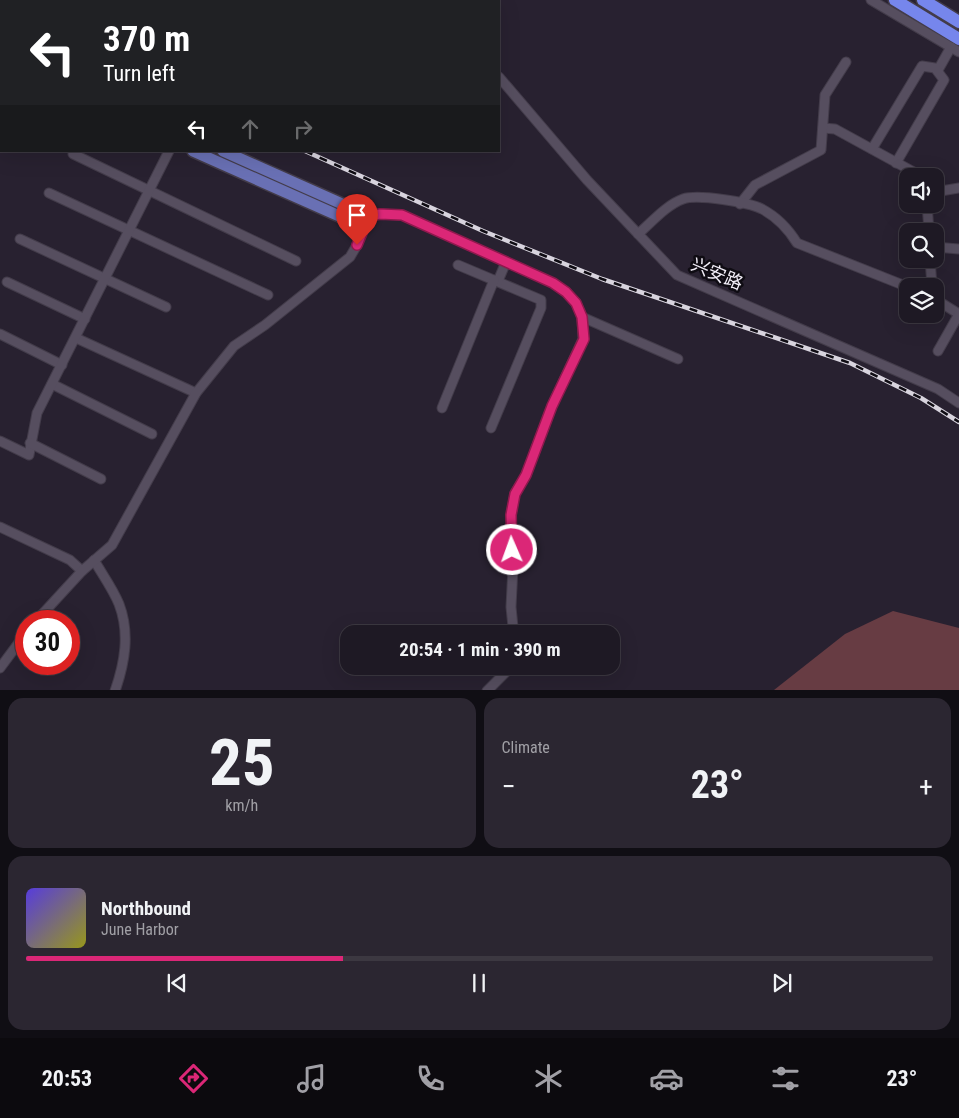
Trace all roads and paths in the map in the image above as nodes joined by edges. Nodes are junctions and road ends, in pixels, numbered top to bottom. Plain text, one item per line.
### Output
1 (872, 0) edge
2 (894, 0) edge
3 (923, 0) edge
4 (959, 22) edge
5 (956, 46) edge
6 (846, 62) dead end
7 (938, 70) junction
8 (500, 78) edge
9 (824, 128) junction
10 (872, 149) junction
11 (168, 152) edge
12 (195, 152) edge
13 (225, 152) edge
14 (73, 154) dead end
15 (896, 163) junction
16 (906, 168) edge
17 (944, 187) edge
18 (959, 188) edge
19 (149, 190) junction
20 (49, 193) dead end
21 (740, 204) junction
22 (367, 221) junction
23 (129, 230) junction
24 (638, 234) junction
25 (20, 239) dead end
26 (944, 248) edge
27 (959, 249) edge
28 (296, 260) dead end
29 (506, 262) junction
30 (458, 265) dead end
31 (104, 278) junction
32 (496, 280) junction
33 (7, 282) dead end
34 (899, 283) edge
35 (268, 295) dead end
36 (944, 305) edge
37 (166, 308) dead end
38 (959, 314) edge
39 (582, 317) junction
40 (85, 319) junction
41 (0, 334) edge
42 (76, 338) junction
43 (938, 351) dead end
44 (678, 359) dead end
45 (62, 365) junction
46 (52, 384) junction
47 (196, 393) junction
48 (959, 402) edge
49 (442, 408) dead end
50 (491, 428) dead end
51 (152, 434) dead end
52 (0, 441) edge
53 (30, 443) junction
54 (101, 478) dead end
55 (0, 527) edge
56 (94, 560) junction
57 (82, 571) junction
58 (46, 610) edge
59 (513, 625) edge
60 (15, 648) edge
61 (0, 668) edge
62 (503, 675) edge
63 (115, 690) edge
64 (487, 690) edge

1 - 5 street
2 - 5 highway
3 - 4 highway
5 - 7 street
6 - 9 street
7 - 10 street
7 - 15 street
8 - 24 street, 兴安路
9 - 10 street
9 - 21 street
10 - 15 street
11 - 19 street
12 - 22 main road
13 - 22 main road
14 - 19 street
15 - 16 street
17 - 18 street
19 - 23 street
19 - 28 street
20 - 23 street
21 - 24 street
21 - 34 street
22 - 29 street
22 - 47 street
23 - 31 street
23 - 35 street
24 - 48 street, 兴安路
25 - 31 street
26 - 27 street
29 - 32 street
29 - 39 street
30 - 32 street
31 - 37 street
31 - 40 street
32 - 49 street
32 - 50 street
33 - 40 street
36 - 38 street
38 - 43 street
39 - 44 street
39 - 59 street
40 - 42 street
41 - 45 street
42 - 45 street
42 - 47 street
45 - 46 street
46 - 51 street
46 - 53 street
47 - 56 street
52 - 53 street
53 - 54 street
55 - 57 street
56 - 57 street
56 - 63 street
57 - 58 street
60 - 61 street
62 - 64 street

